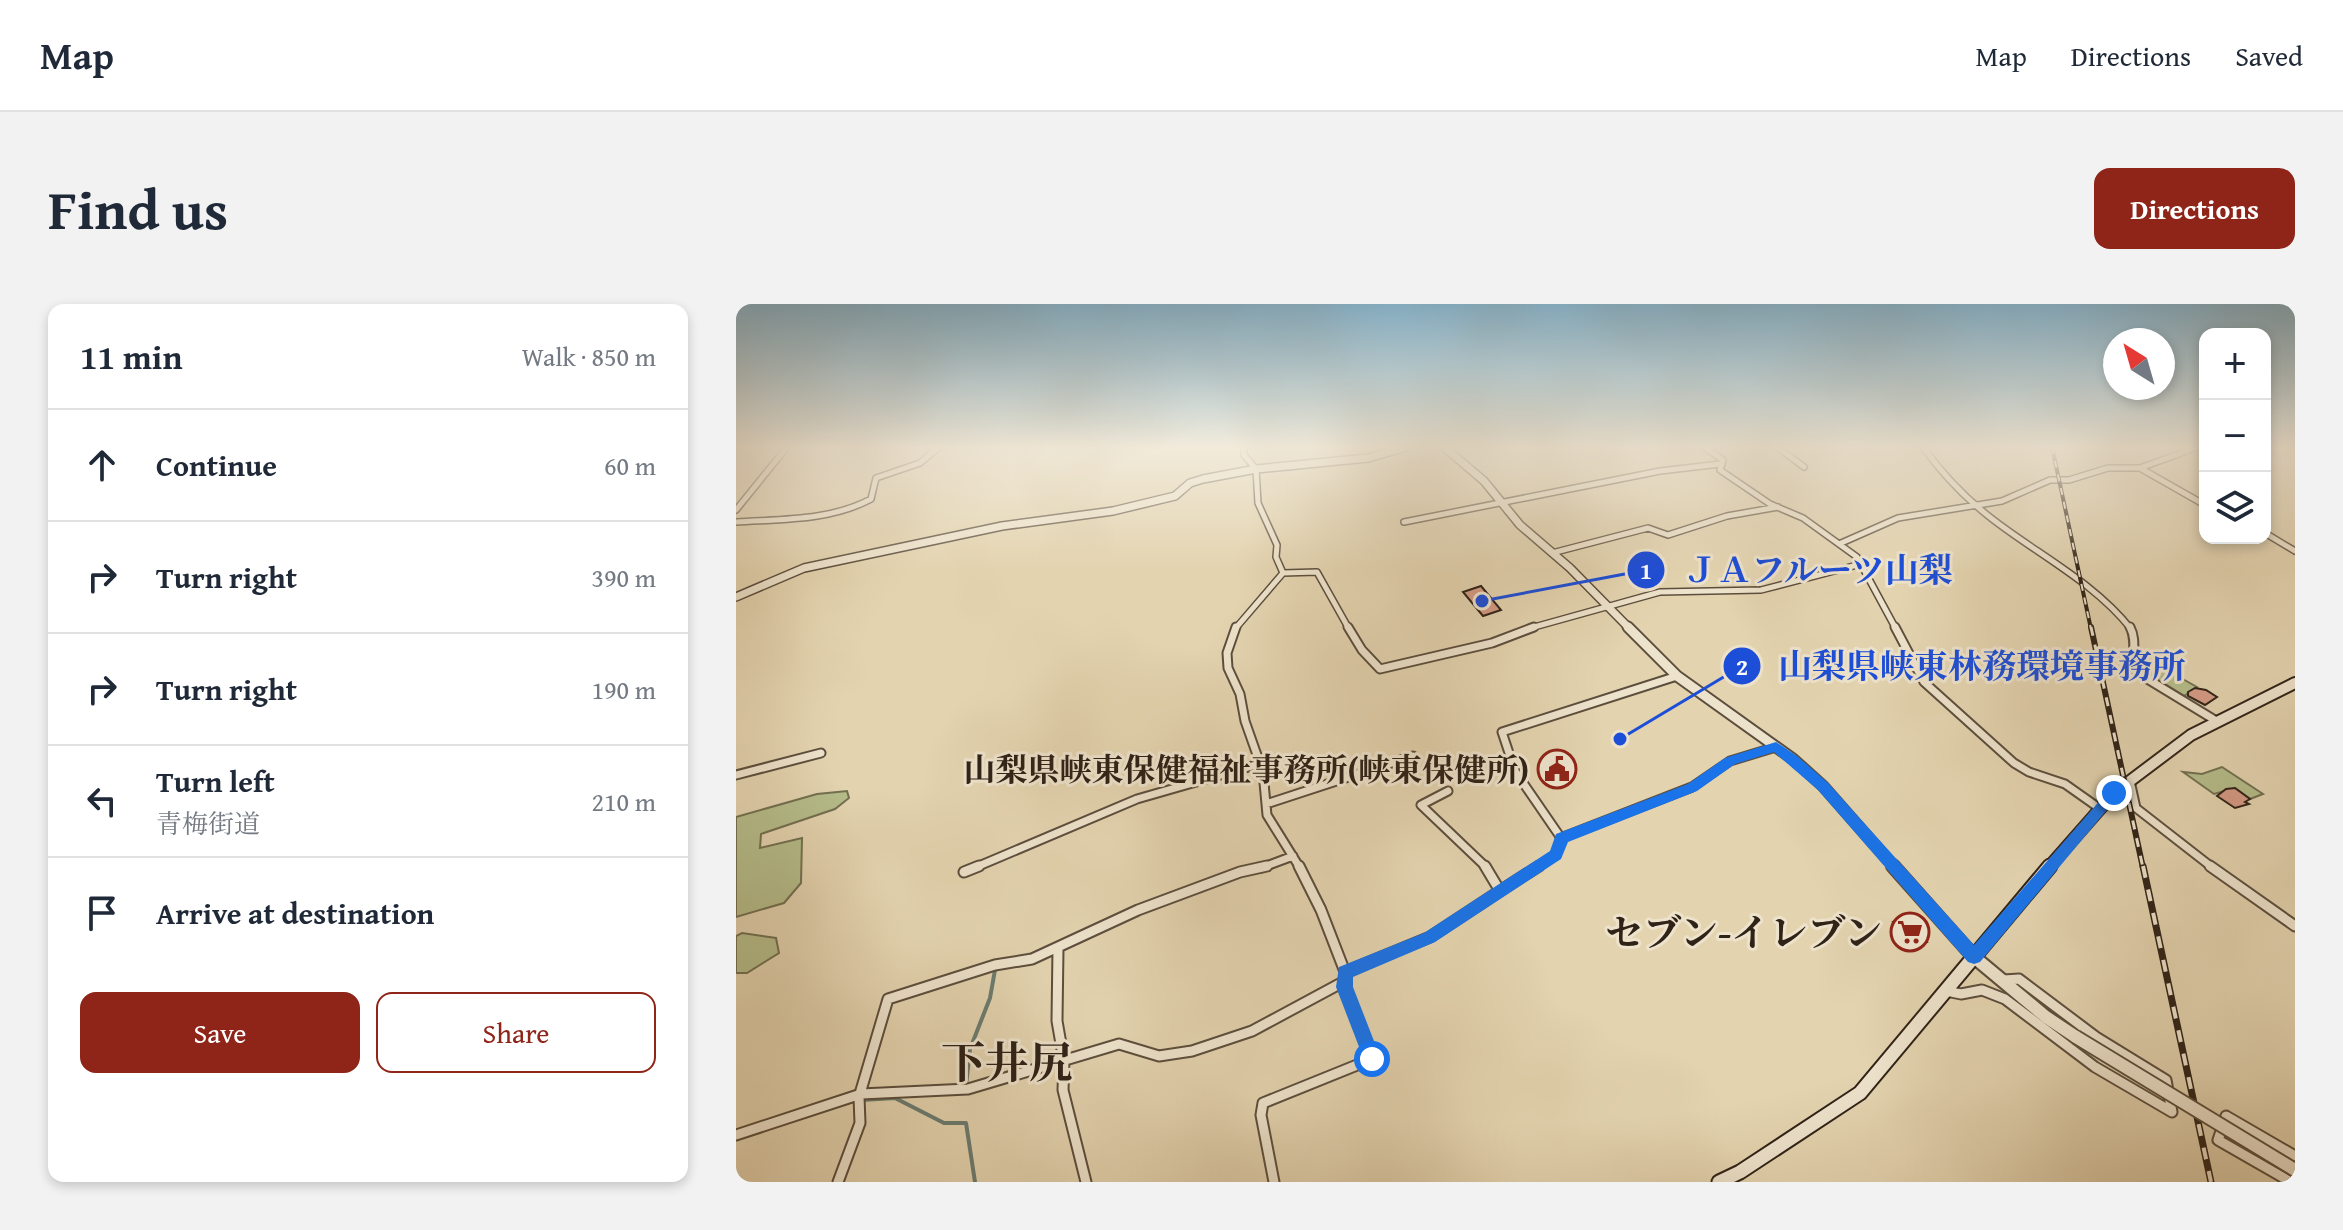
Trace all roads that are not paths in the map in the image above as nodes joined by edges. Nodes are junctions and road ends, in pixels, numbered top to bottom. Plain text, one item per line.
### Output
1 (755, 488) edge
2 (875, 488) edge
3 (1186, 488) edge
4 (1257, 488) edge
5 (1490, 488) edge
6 (1580, 488) edge
7 (1748, 488) edge
8 (1957, 488) edge
9 (2032, 488) edge
10 (2175, 488) edge
11 (744, 499) junction
12 (736, 501) edge
13 (2199, 502) edge
14 (1504, 504) junction
15 (1975, 505) junction
16 (1778, 507) junction
17 (736, 510) edge
18 (736, 522) edge
19 (1404, 522) dead end
20 (2271, 537) edge
21 (1839, 544) junction
22 (2295, 551) edge
23 (1552, 553) junction
24 (1861, 564) junction
25 (1283, 573) junction
26 (736, 597) edge
27 (1607, 606) junction
28 (1677, 676) junction
29 (2295, 683) edge
30 (2218, 722) junction
31 (1776, 747) junction
32 (821, 753) dead end
33 (1413, 756) dead end
34 (1259, 764) junction
35 (736, 775) edge
36 (2130, 781) junction
37 (1448, 791) dead end
38 (1266, 804) junction
39 (2099, 808) junction
40 (1561, 838) junction
41 (1293, 856) junction
42 (964, 872) dead end
43 (1500, 891) junction
44 (2295, 926) edge
45 (1058, 949) junction
46 (1974, 957) junction
47 (1345, 977) junction
48 (2002, 980) junction
49 (1944, 991) junction
50 (1064, 1061) junction
51 (860, 1096) junction
52 (736, 1135) edge
53 (2295, 1156) edge
54 (2295, 1170) edge
55 (838, 1182) edge
56 (1086, 1182) edge
57 (1274, 1182) edge
58 (1719, 1182) edge
59 (2291, 1182) edge

1 - 11 street
2 - 18 street
3 - 26 street
4 - 25 street
5 - 14 street
6 - 14 street
7 - 16 street
8 - 15 street
9 - 15 street
10 - 13 street
11 - 12 street
11 - 17 street
14 - 19 street
14 - 23 street
15 - 21 street
15 - 30 street
16 - 21 street
16 - 23 street
20 - 22 street
21 - 24 street
23 - 27 street
24 - 27 street
24 - 39 street
25 - 27 street
25 - 34 street
27 - 28 street
28 - 31 street
28 - 40 street
29 - 30 main road
30 - 36 main road
31 - 40 street
31 - 46 street
32 - 35 street
33 - 38 street
34 - 38 street
34 - 42 street
36 - 39 main road
36 - 44 street
37 - 43 street
38 - 41 street
39 - 46 main road
40 - 43 street
41 - 45 street
41 - 47 street
43 - 47 street
45 - 50 street
45 - 51 street
46 - 48 street
46 - 49 main road
47 - 50 street
47 - 57 street
48 - 49 street
48 - 54 street, bridge
49 - 58 main road
50 - 51 street
50 - 56 street
51 - 52 street
51 - 55 street
53 - 59 street

